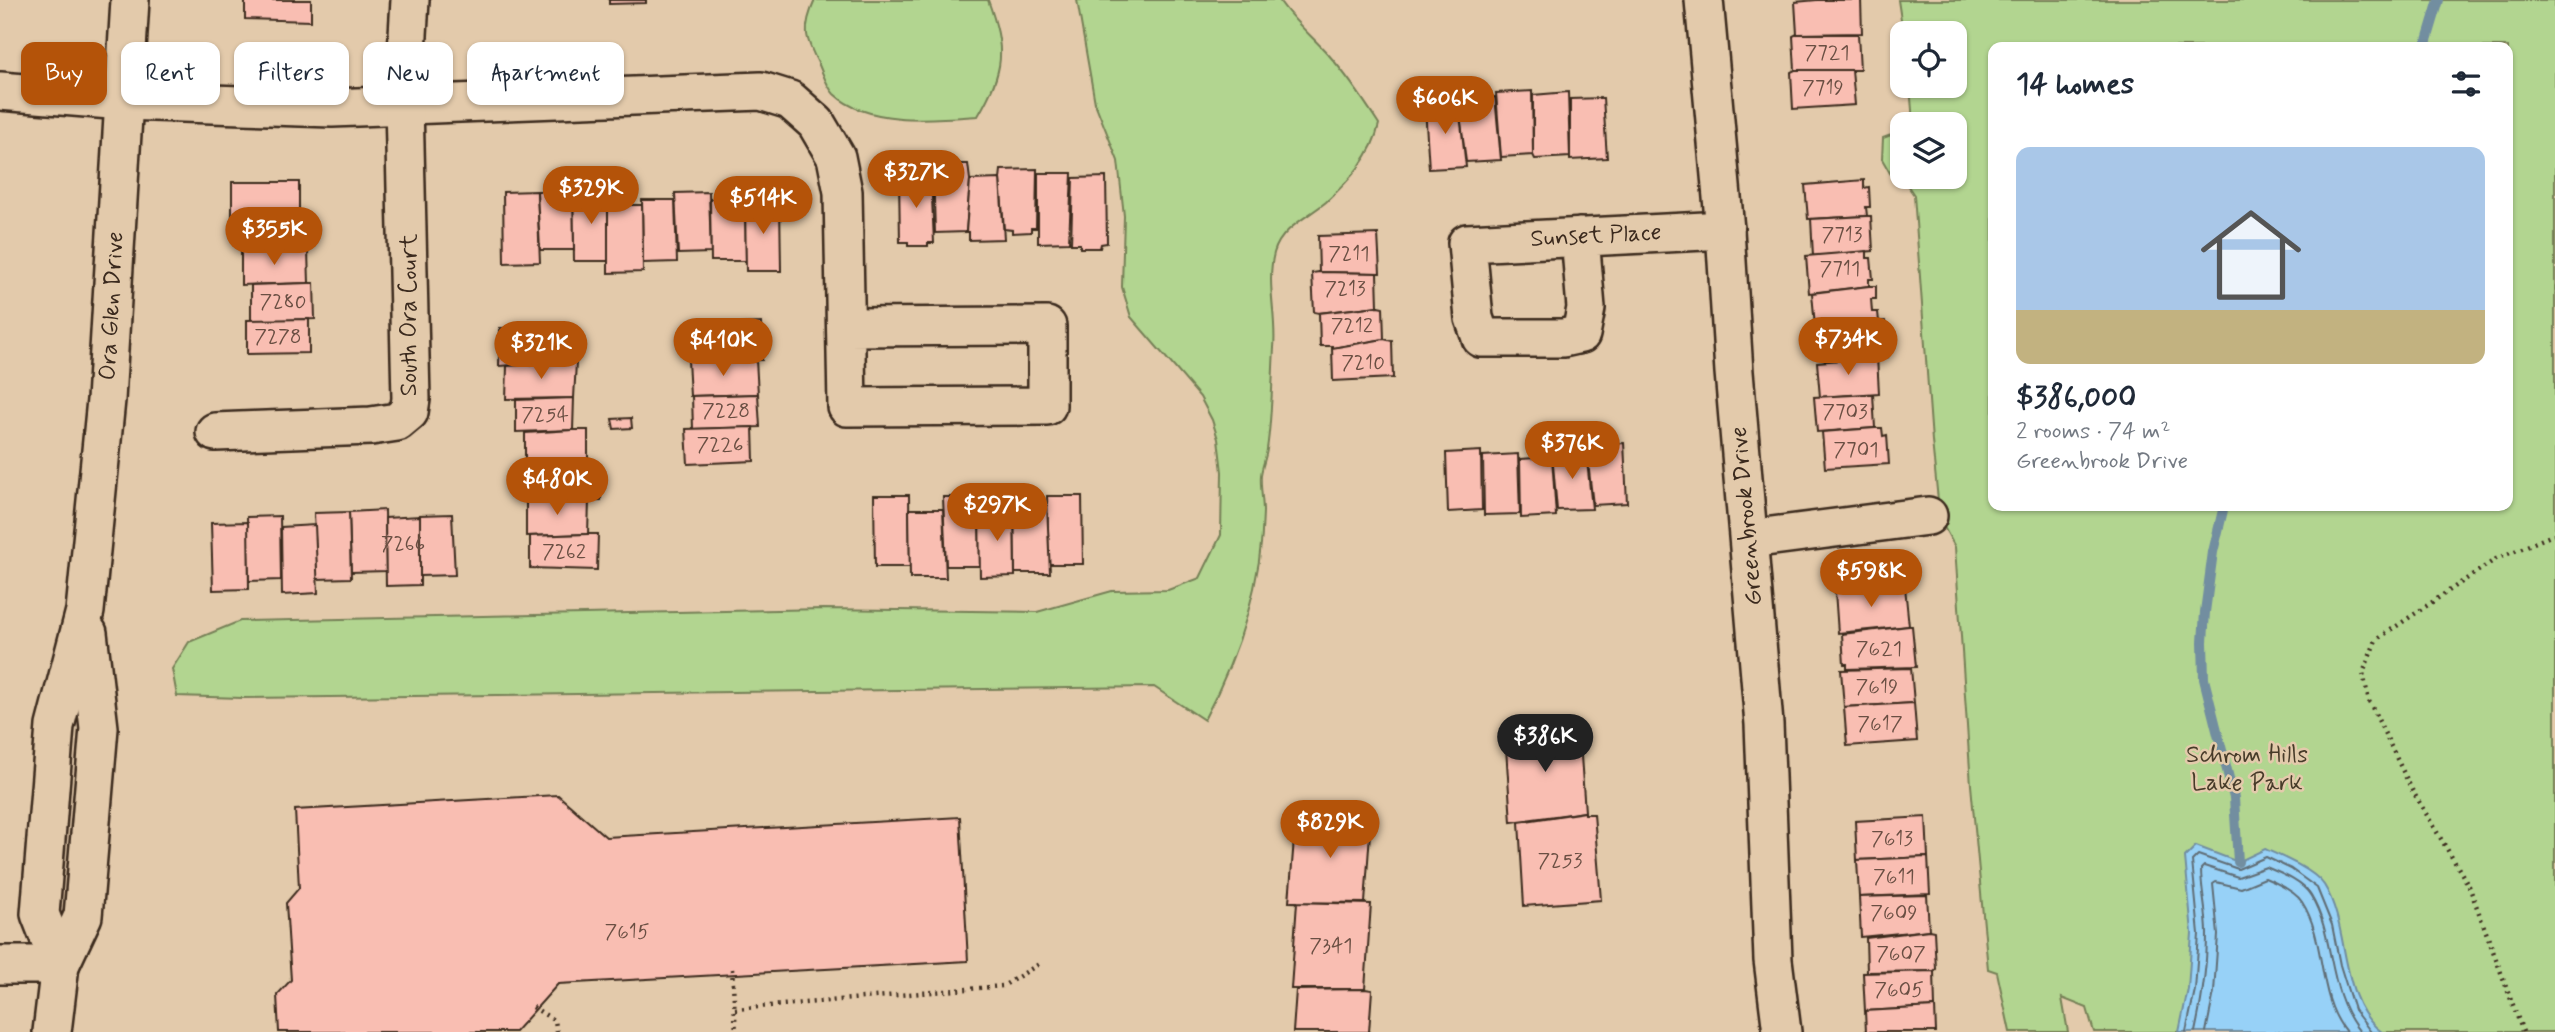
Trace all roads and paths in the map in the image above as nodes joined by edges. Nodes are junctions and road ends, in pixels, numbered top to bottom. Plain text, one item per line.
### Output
1 (130, 0) edge
2 (410, 0) edge
3 (1704, 0) edge
4 (127, 42) edge
5 (408, 42) edge
6 (0, 91) edge
7 (121, 101) edge
8 (453, 102) edge
9 (220, 104) edge
10 (123, 105) edge
11 (380, 105) edge
12 (404, 105) edge
13 (1725, 230) junction
14 (1580, 237) junction
15 (846, 327) junction
16 (215, 432) dead end
17 (1928, 516) dead end
18 (2555, 534) edge
19 (1749, 539) junction
20 (1039, 964) dead end
21 (0, 965) edge
22 (60, 965) junction
23 (732, 970) dead end
24 (533, 1007) dead end
25 (735, 1009) junction
26 (52, 1032) edge
27 (557, 1032) edge
28 (736, 1032) edge
29 (1782, 1032) edge
30 (2523, 1032) edge

1 - 4 street, Ora Glen Drive
2 - 5 street, South Ora Court
3 - 13 street, Greenbrook Drive
6 - 7 street
8 - 15 street
9 - 11 street
10 - 22 street, Ora Glen Drive
12 - 16 street, South Ora Court
13 - 14 street, Sunset Place
13 - 19 street, Greenbrook Drive
14 - 14 street, Sunset Place
15 - 15 street
17 - 19 street
18 - 30 path
19 - 29 street, Greenbrook Drive
20 - 25 path
21 - 22 street
22 - 26 street, Ora Glen Drive
23 - 25 path
24 - 27 path
25 - 28 path

